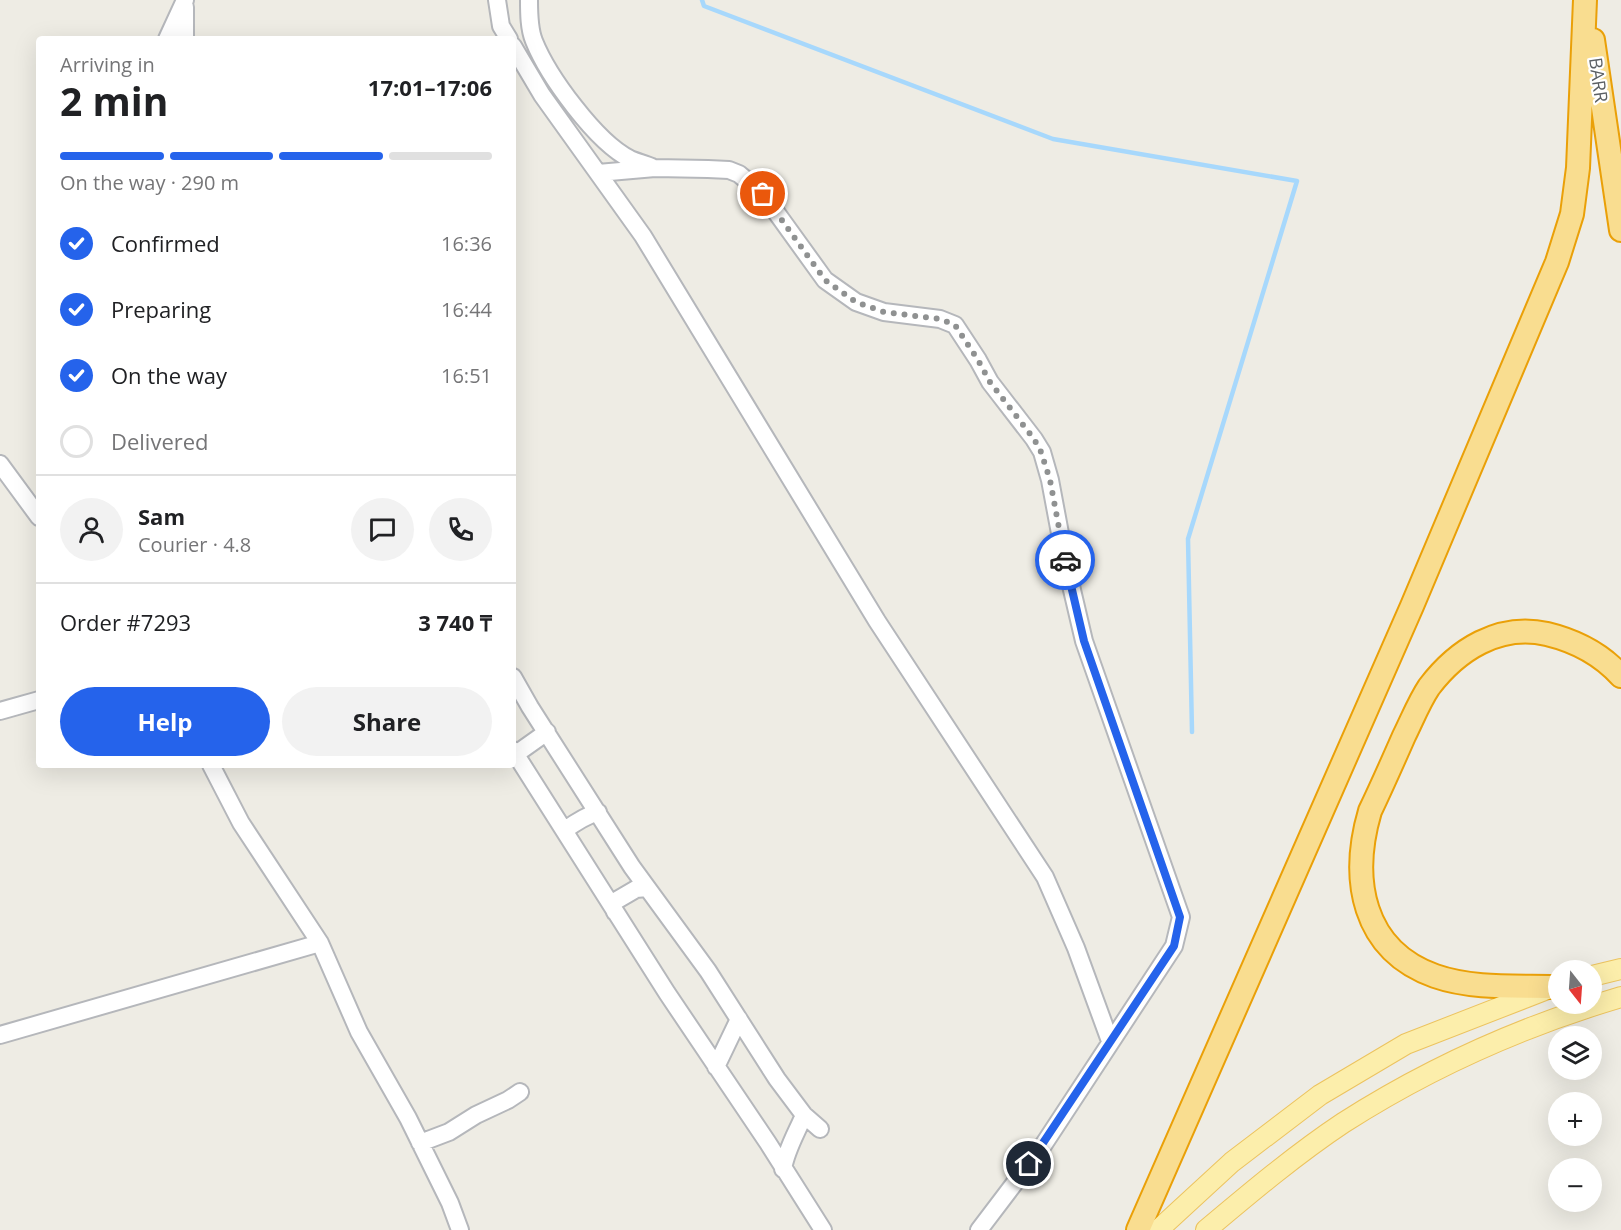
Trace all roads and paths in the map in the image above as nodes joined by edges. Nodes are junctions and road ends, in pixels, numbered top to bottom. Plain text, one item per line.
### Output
1 (185, 0) edge
2 (497, 0) edge
3 (529, 0) edge
4 (1586, 0) edge
5 (169, 36) edge
6 (184, 36) edge
7 (507, 36) edge
8 (516, 51) edge
9 (656, 168) junction
10 (598, 173) junction
11 (1621, 230) edge
12 (0, 464) edge
13 (36, 513) edge
14 (1621, 676) edge
15 (516, 682) edge
16 (36, 701) edge
17 (0, 711) edge
18 (547, 732) junction
19 (516, 751) edge
20 (516, 755) edge
21 (213, 768) edge
22 (598, 812) junction
23 (567, 835) junction
24 (647, 888) junction
25 (615, 912) junction
26 (320, 944) junction
27 (1621, 969) edge
28 (1602, 974) edge
29 (1548, 986) edge
30 (1548, 989) edge
31 (1621, 997) edge
32 (739, 1019) junction
33 (0, 1035) edge
34 (1110, 1041) junction
35 (716, 1066) junction
36 (520, 1092) dead end
37 (804, 1115) junction
38 (820, 1129) dead end
39 (420, 1143) junction
40 (783, 1169) junction
41 (460, 1230) edge
42 (823, 1230) edge
43 (979, 1230) edge
44 (1138, 1230) edge
45 (1158, 1230) edge
46 (1206, 1230) edge

1 - 5 street
1 - 6 street
2 - 7 street
3 - 9 street
4 - 11 highway, BARR
4 - 44 highway
8 - 10 street
9 - 10 street
9 - 34 street
10 - 34 street
12 - 13 street
14 - 29 highway
15 - 18 street
16 - 17 street
18 - 19 street
18 - 22 street
20 - 23 street
21 - 26 street
22 - 23 street
22 - 24 street
23 - 25 street
24 - 25 street
24 - 32 street
25 - 35 street
26 - 33 street
26 - 39 street
27 - 28 main road
30 - 45 main road
31 - 46 main road
32 - 35 street
32 - 37 street
34 - 43 street
35 - 40 street
36 - 39 street
37 - 38 street
37 - 40 street
39 - 41 street
40 - 42 street

